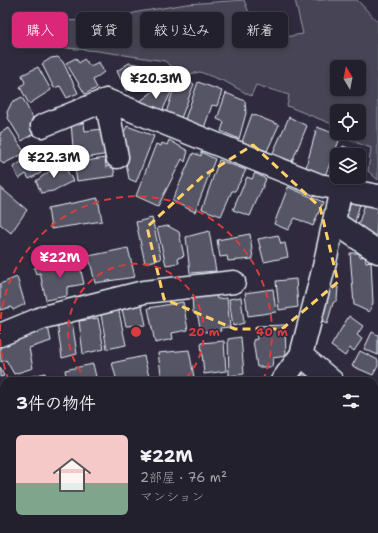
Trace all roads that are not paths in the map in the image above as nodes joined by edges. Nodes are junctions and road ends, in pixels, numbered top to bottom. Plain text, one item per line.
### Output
1 (106, 100) junction
2 (42, 126) dead end
3 (118, 157) dead end
4 (341, 189) junction
5 (378, 196) edge
6 (334, 222) junction
7 (378, 252) edge
8 (234, 282) dead end
9 (0, 335) edge
10 (301, 356) junction
11 (285, 377) edge
12 (327, 377) edge

1 - 2 street
1 - 3 street
1 - 4 street
4 - 5 street
4 - 6 street
6 - 7 street
6 - 10 street
8 - 9 street
10 - 11 street
10 - 12 street

